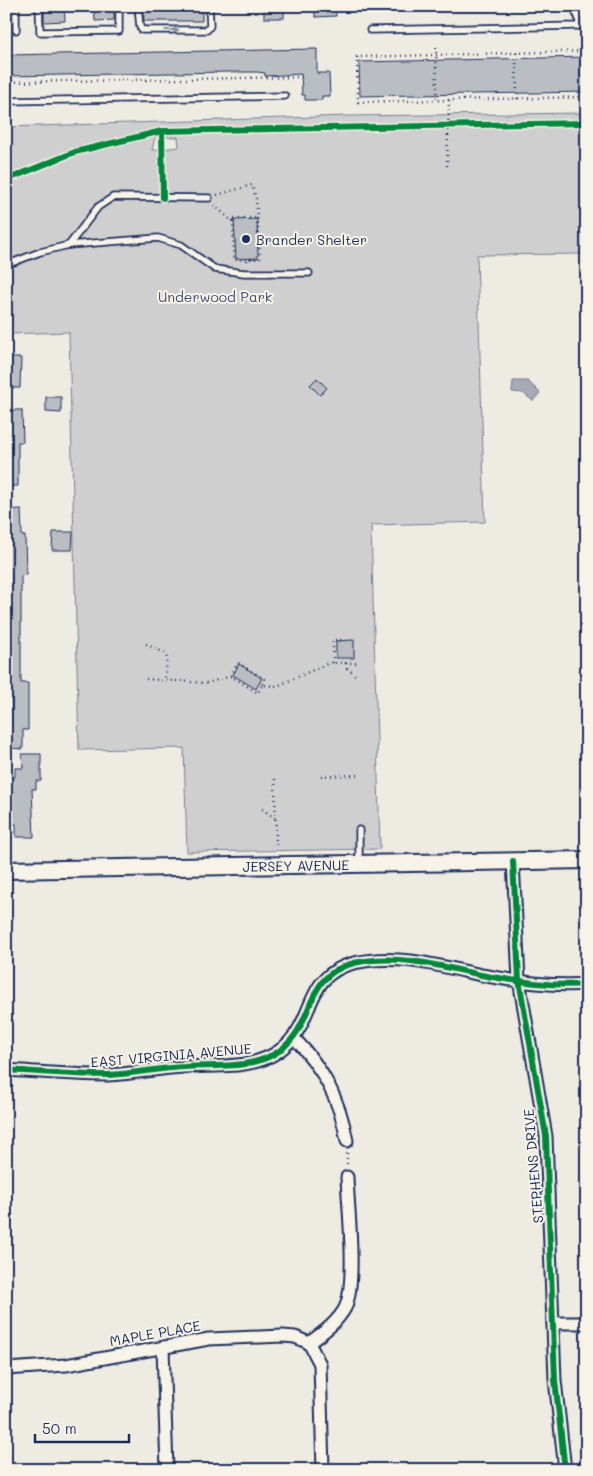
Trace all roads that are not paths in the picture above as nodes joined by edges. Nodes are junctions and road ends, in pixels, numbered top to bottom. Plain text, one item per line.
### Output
1 (16, 6) edge
2 (39, 6) edge
3 (119, 6) edge
4 (138, 6) edge
5 (209, 6) edge
6 (581, 11) edge
7 (16, 30) dead end
8 (370, 30) dead end
9 (285, 96) dead end
10 (6, 101) edge
11 (209, 198) road end
12 (69, 245) junction
13 (6, 266) edge
14 (308, 273) dead end
15 (359, 830) dead end
16 (587, 860) edge
17 (513, 861) junction
18 (359, 862) junction
19 (6, 870) edge
20 (519, 980) junction
21 (587, 984) edge
22 (294, 1038) junction
23 (6, 1070) edge
24 (346, 1142) road end
25 (346, 1177) road end
26 (553, 1323) junction
27 (587, 1323) edge
28 (309, 1343) junction
29 (163, 1347) junction
30 (6, 1369) edge
31 (167, 1470) edge
32 (323, 1470) edge
33 (565, 1470) edge

1 - 7 lane
2 - 3 lane
4 -> 5 lane
6 - 8 lane
9 - 10 lane
11 - 12 lane
12 - 13 lane
12 - 14 lane
15 - 18 lane
16 - 17 street, JERSEY AVENUE
17 - 18 street, JERSEY AVENUE
17 - 20 street, STEPHENS DRIVE
18 - 19 street, JERSEY AVENUE
20 - 21 street, EAST VIRGINIA AVENUE
20 - 22 street, EAST VIRGINIA AVENUE
20 - 26 street, STEPHENS DRIVE
22 - 23 street, EAST VIRGINIA AVENUE
22 - 24 street
25 - 28 street
26 - 27 street
26 - 33 street, STEPHENS DRIVE
28 - 29 street, MAPLE PLACE
28 - 32 street
29 - 30 street, MAPLE PLACE
29 - 31 street

